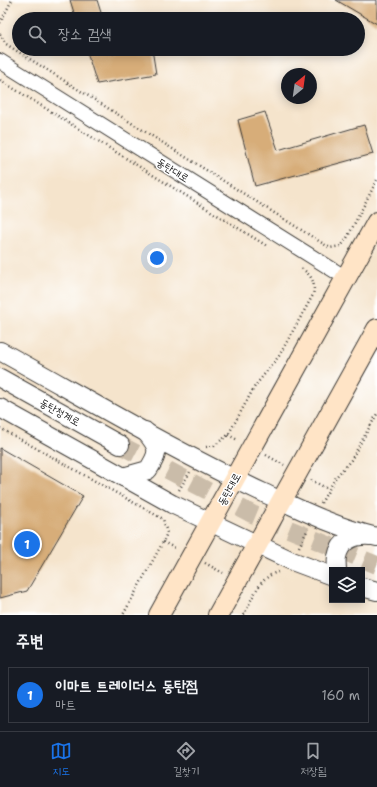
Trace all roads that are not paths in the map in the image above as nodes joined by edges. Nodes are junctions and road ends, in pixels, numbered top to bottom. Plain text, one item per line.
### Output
1 (0, 61) edge
2 (377, 222) edge
3 (346, 278) junction
4 (377, 329) edge
5 (0, 351) edge
6 (0, 378) edge
7 (0, 408) edge
8 (144, 430) junction
9 (120, 445) tunnel mouth
10 (123, 477) junction
11 (234, 479) junction
12 (282, 501) junction
13 (210, 523) junction
14 (374, 536) edge
15 (258, 545) junction
16 (337, 567) edge
17 (329, 575) edge
18 (365, 587) edge
19 (377, 591) edge
20 (159, 615) edge
21 (218, 615) edge

1 - 3 street, 동탄대로
2 - 3 main road, 동탄대로
3 - 11 main road, 동탄대로
4 - 12 main road
5 - 8 street
6 - 9 street, 동탄청계로
7 - 10 street
8 - 10 street
8 - 11 street
10 - 13 street
11 - 12 street
11 - 13 main road, 동탄대로
12 - 14 street
12 - 15 main road
13 - 15 street
13 - 20 main road, 동탄대로
14 - 16 street
15 - 17 street
15 - 21 main road
18 - 19 street

